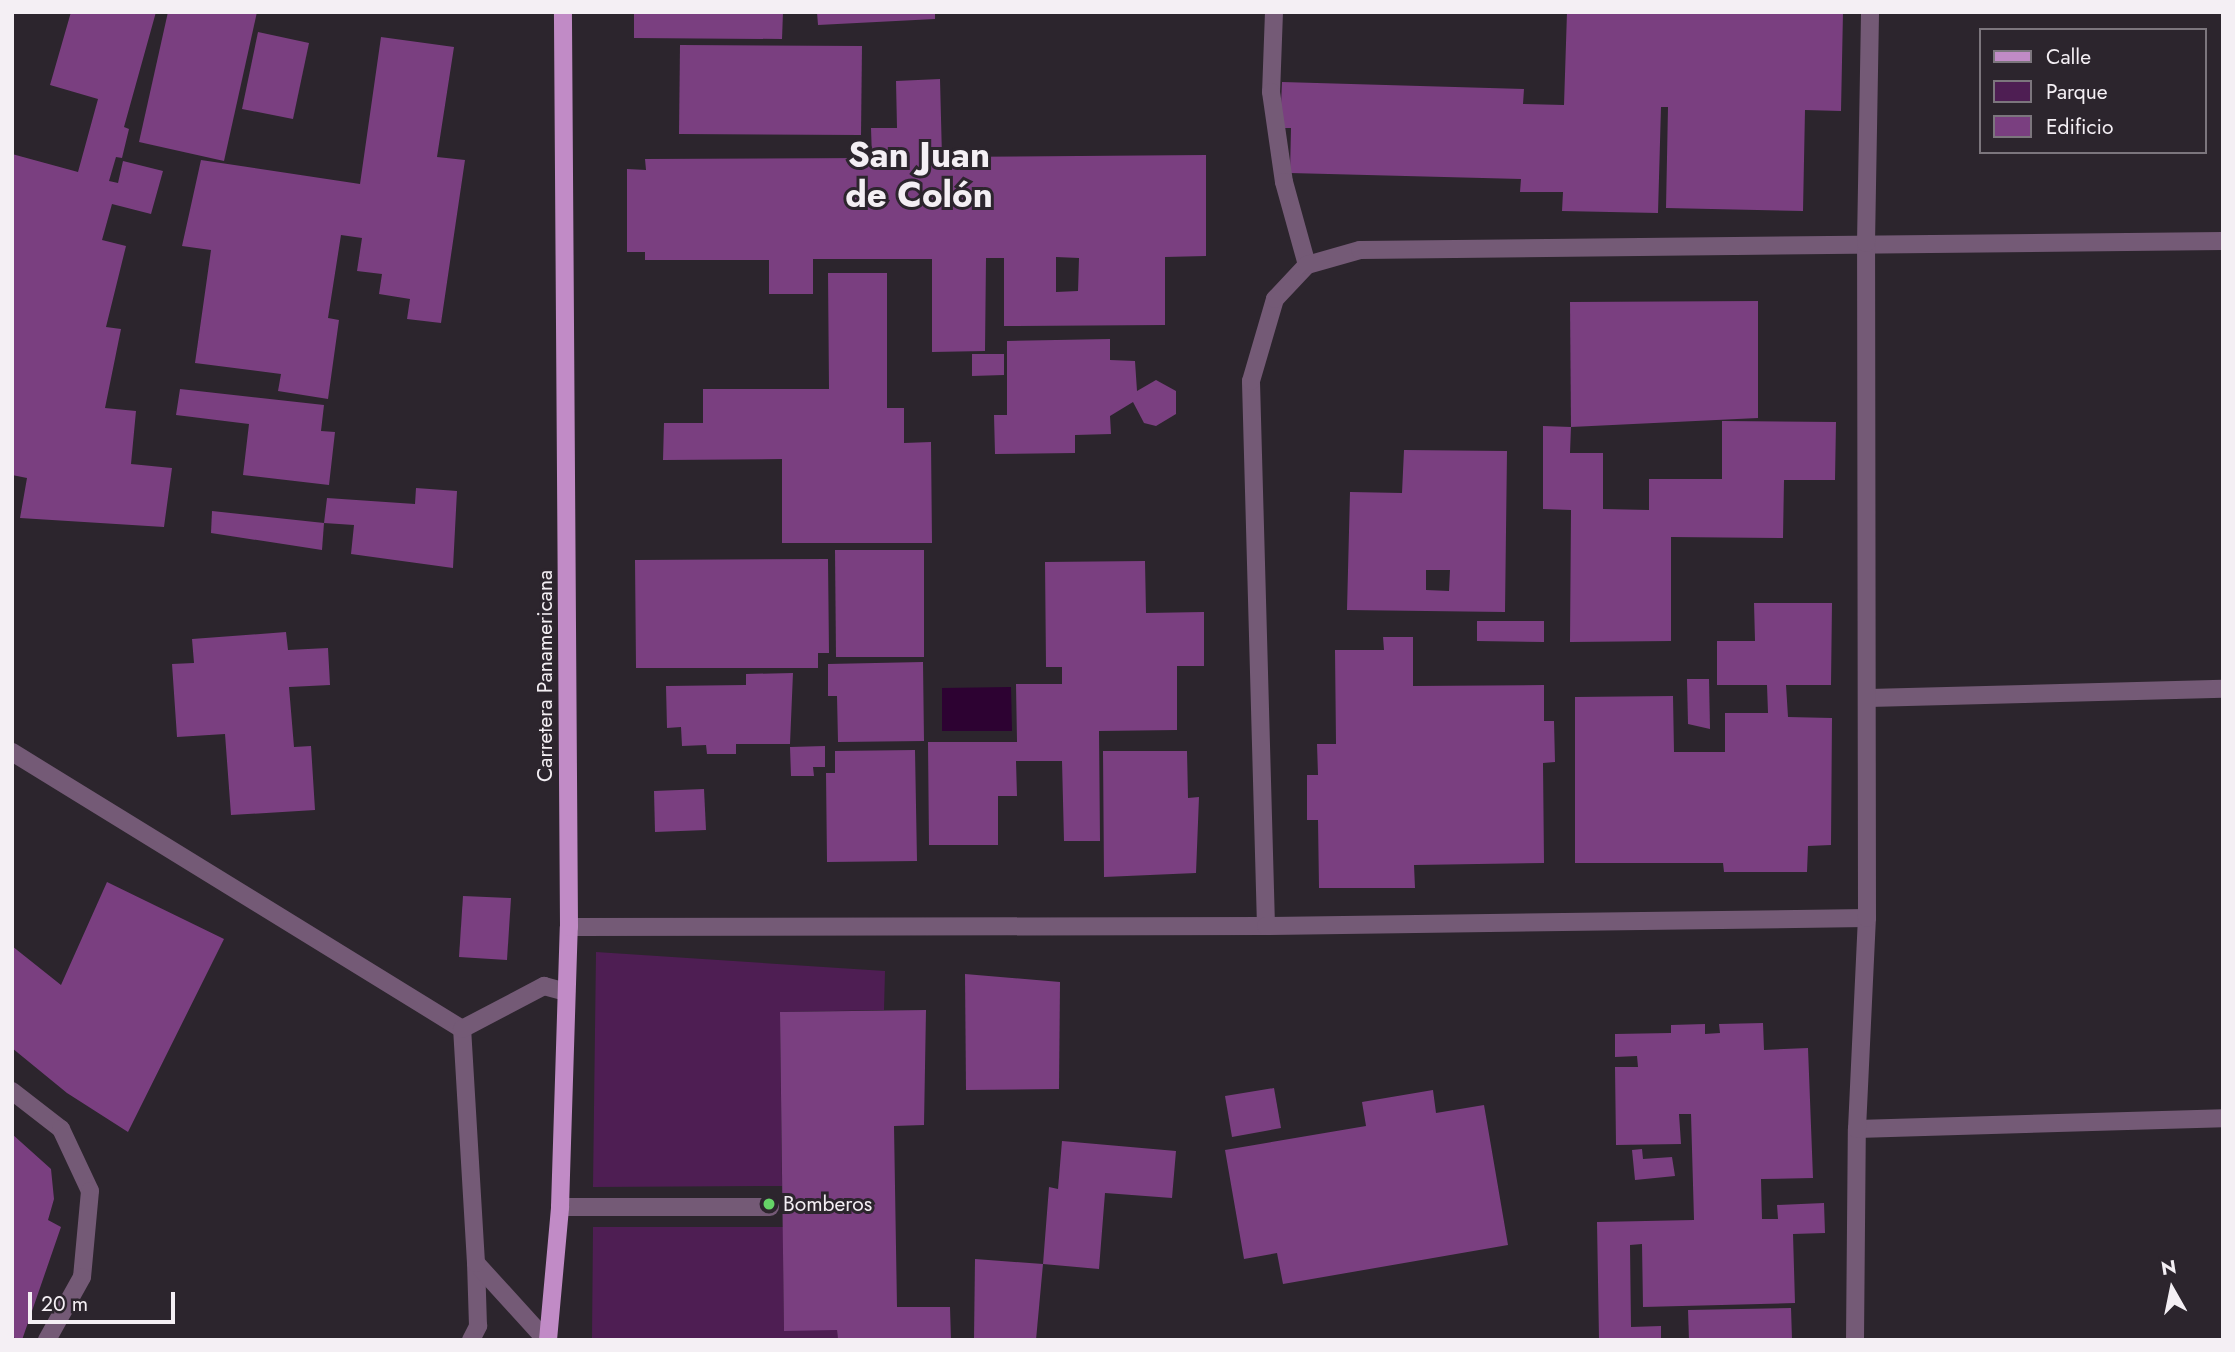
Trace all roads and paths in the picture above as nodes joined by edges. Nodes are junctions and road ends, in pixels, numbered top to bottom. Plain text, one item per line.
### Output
1 (563, 12) edge
2 (1274, 12) edge
3 (1870, 12) edge
4 (2223, 241) edge
5 (1866, 243) junction
6 (1307, 265) junction
7 (2223, 689) edge
8 (1869, 698) junction
9 (12, 752) edge
10 (1867, 918) junction
11 (1266, 926) junction
12 (569, 927) junction
13 (566, 992) junction
14 (462, 1028) junction
15 (12, 1091) edge
16 (2223, 1118) edge
17 (1857, 1129) junction
18 (559, 1207) junction
19 (770, 1207) dead end
20 (476, 1263) junction
21 (47, 1340) edge
22 (471, 1340) edge
23 (547, 1340) edge
24 (1855, 1340) edge

1 - 12 main road, Carretera Panamericana
2 - 6 street
3 - 5 street
4 - 5 street
5 - 6 street
5 - 8 street
6 - 11 street
7 - 8 street
8 - 10 street
9 - 14 street
10 - 11 street
10 - 17 street
11 - 12 street
12 - 13 main road, Carretera Panamericana
13 - 14 street
13 - 18 main road, Carretera Panamericana
14 - 20 street
15 - 21 street
16 - 17 street
17 - 24 street
18 - 19 street
18 - 23 main road, Carretera Panamericana
20 - 22 street
20 - 23 street

